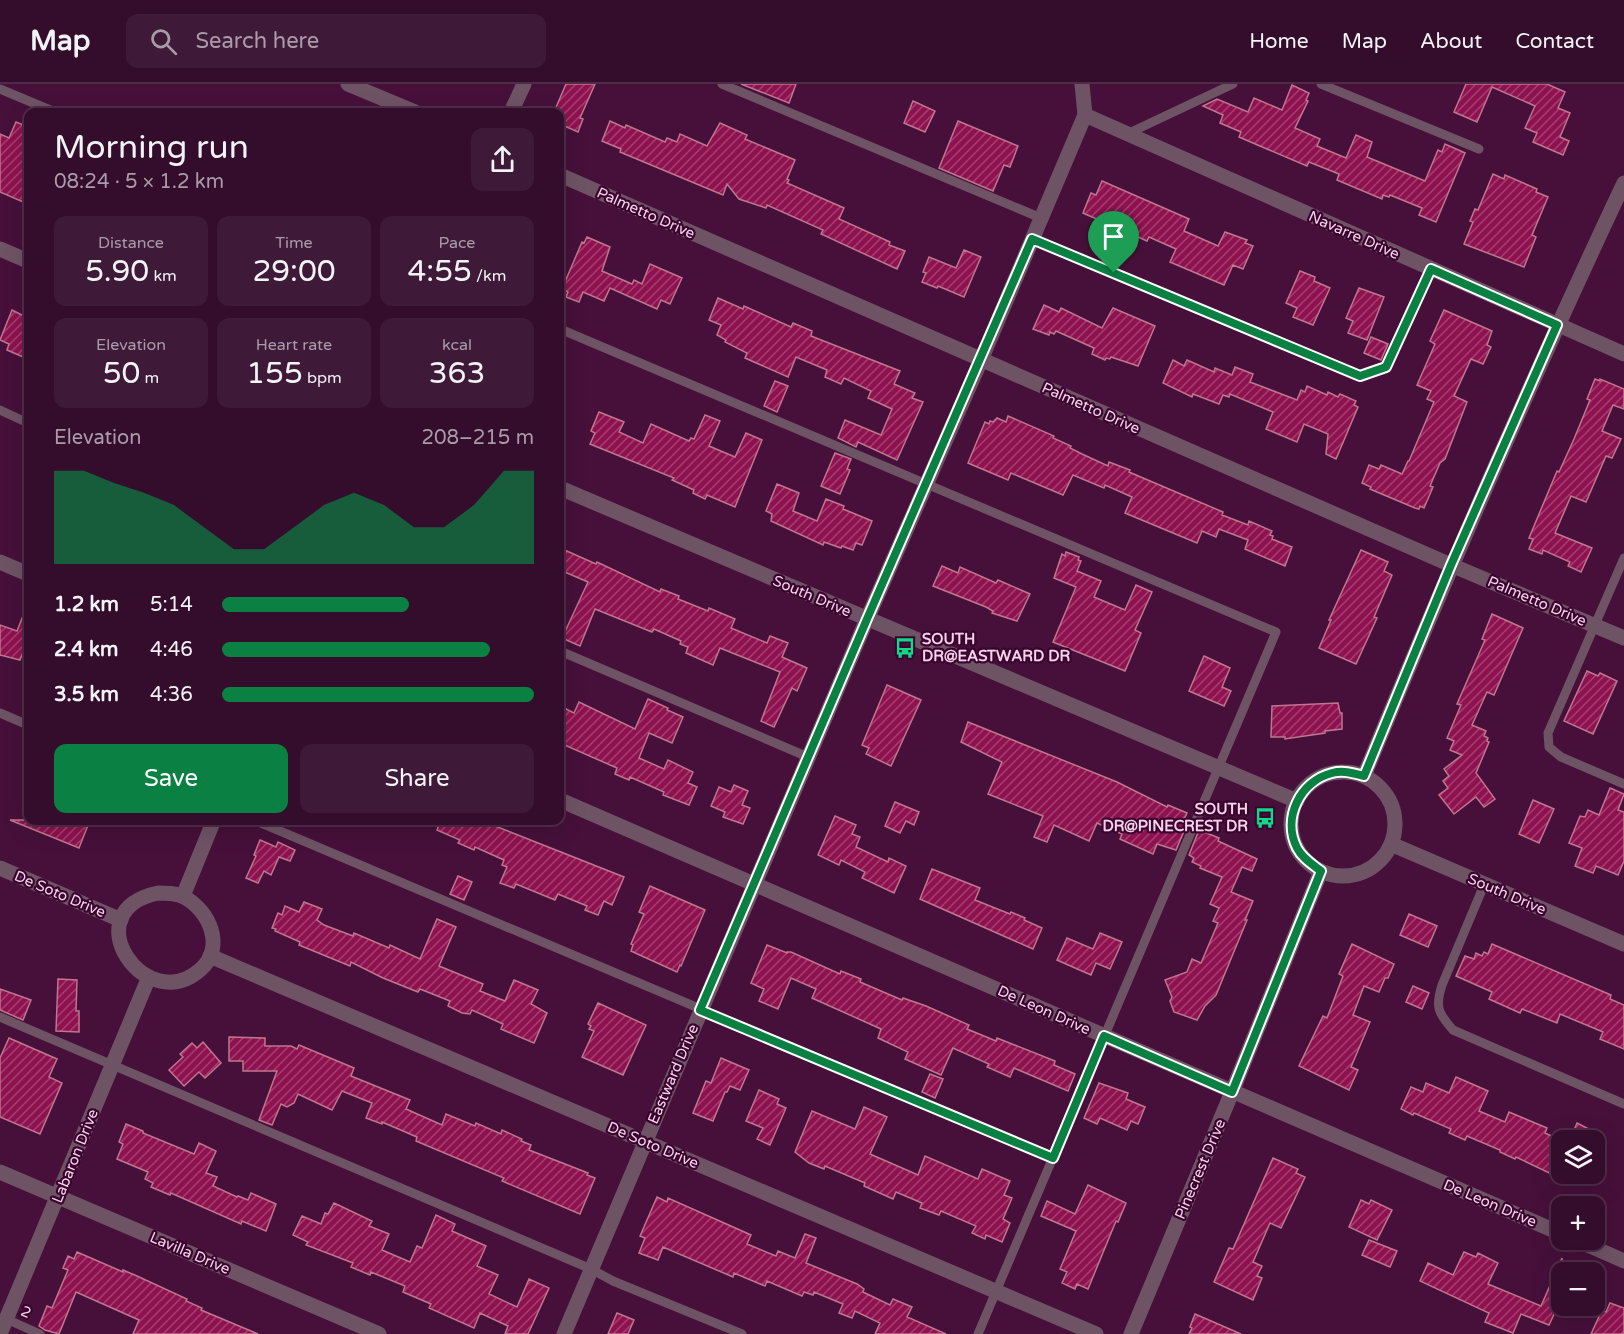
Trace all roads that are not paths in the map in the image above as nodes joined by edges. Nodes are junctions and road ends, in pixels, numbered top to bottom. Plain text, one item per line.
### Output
1 (348, 84) edge
2 (524, 84) edge
3 (722, 84) edge
4 (1082, 84) edge
5 (1233, 84) edge
6 (1321, 84) edge
7 (0, 89) edge
8 (45, 108) edge
9 (405, 108) edge
10 (513, 108) edge
11 (1085, 115) junction
12 (1126, 134) junction
13 (1479, 149) dead end
14 (564, 177) edge
15 (1624, 183) edge
16 (1041, 218) junction
17 (1032, 239) junction
18 (0, 249) edge
19 (24, 259) edge
20 (1431, 269) junction
21 (1557, 325) junction
22 (564, 331) edge
23 (1624, 354) edge
24 (981, 360) junction
25 (0, 410) edge
26 (24, 421) edge
27 (926, 484) junction
28 (564, 490) edge
29 (1624, 558) edge
30 (0, 562) edge
31 (1451, 565) junction
32 (24, 572) edge
33 (867, 619) junction
34 (1594, 625) junction
35 (1624, 638) edge
36 (564, 653) edge
37 (0, 713) edge
38 (24, 723) edge
39 (808, 757) junction
40 (1218, 768) junction
41 (1364, 776) junction
42 (1624, 784) edge
43 (1297, 801) junction
44 (564, 802) edge
45 (212, 825) edge
46 (266, 825) edge
47 (1391, 844) junction
48 (0, 868) edge
49 (1321, 871) junction
50 (754, 884) junction
51 (1484, 885) junction
52 (183, 896) junction
53 (121, 920) junction
54 (1624, 944) edge
55 (210, 956) junction
56 (149, 977) junction
57 (700, 1010) junction
58 (0, 1017) edge
59 (1104, 1036) junction
60 (113, 1065) junction
61 (1232, 1092) junction
62 (1624, 1104) edge
63 (644, 1141) junction
64 (1053, 1158) junction
65 (0, 1172) edge
66 (59, 1197) junction
67 (1551, 1229) edge
68 (1599, 1250) edge
69 (1624, 1261) edge
70 (591, 1269) junction
71 (996, 1291) junction
72 (3, 1318) edge
73 (0, 1334) edge
74 (40, 1334) edge
75 (379, 1334) edge
76 (564, 1334) edge
77 (742, 1334) edge
78 (978, 1334) edge
79 (1096, 1334) edge
80 (1131, 1334) edge

1 - 9 street
2 - 10 street
3 - 16 lane
4 - 11 street, Eastward Drive
5 - 12 lane
6 - 13 lane
7 - 8 lane
11 - 12 street, Navarre Drive
11 - 16 street, Eastward Drive
12 - 20 street, Navarre Drive
14 - 24 street, Palmetto Drive
15 - 21 street
16 - 17 street, Eastward Drive
17 - 20 lane
17 - 24 street, Eastward Drive
18 - 19 street
20 - 21 street, Navarre Drive
21 - 23 street, Navarre Drive
21 - 31 street
22 - 27 lane
24 - 27 street, Eastward Drive
24 - 31 street, Palmetto Drive
25 - 26 lane
27 - 33 street, Eastward Drive
27 - 40 lane
28 - 33 street, South Drive
29 - 34 lane
30 - 32 street
31 - 34 street, Palmetto Drive
31 - 41 street
33 - 39 street, Eastward Drive
33 - 40 street, South Drive
34 - 35 street, Palmetto Drive
34 - 42 lane
36 - 39 lane
37 - 38 lane
39 - 50 street, Eastward Drive
40 - 43 street, South Drive
40 - 59 lane
41 - 43 street
41 - 47 street
43 - 49 street
44 - 50 street, De Leon Drive
45 - 52 street
46 - 57 lane
47 - 49 street
47 - 51 street, South Drive
48 - 53 street, De Soto Drive
49 - 61 street, Pinecrest Drive
50 - 57 street, Eastward Drive
50 - 59 street, De Leon Drive
51 - 54 street, South Drive
51 - 62 lane
52 - 53 street
52 - 55 street
53 - 56 street
55 - 56 street
55 - 63 street, De Soto Drive
56 - 60 street, Labaron Drive
57 - 63 street, Eastward Drive
57 - 64 lane
58 - 60 lane
59 - 61 street, De Leon Drive
59 - 64 lane
60 - 66 street, Labaron Drive
60 - 70 lane
61 - 67 street, De Leon Drive
61 - 80 street, Pinecrest Drive
63 - 70 street, Eastward Drive
63 - 71 street, De Soto Drive
64 - 71 lane
65 - 66 street, Lavilla Drive
66 - 72 street, Labaron Drive
66 - 75 street, Lavilla Drive
68 - 69 street
70 - 76 street, Eastward Drive
70 - 77 lane
71 - 78 lane
71 - 79 street, De Soto Drive
72 - 73 street, Labaron Drive
72 - 74 lane, 2

